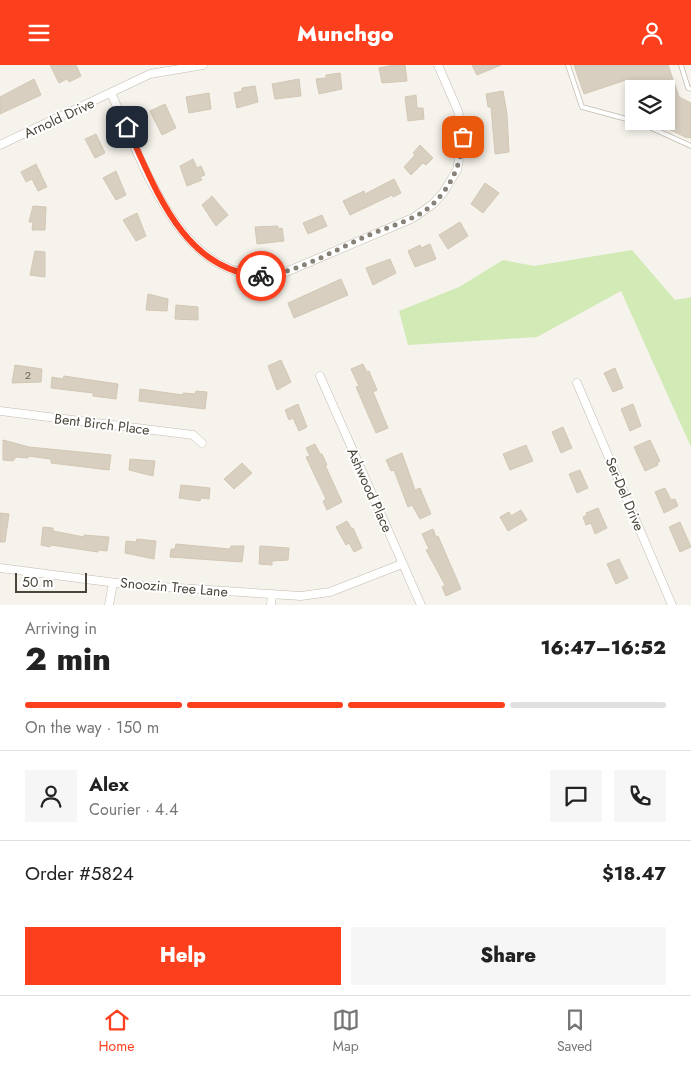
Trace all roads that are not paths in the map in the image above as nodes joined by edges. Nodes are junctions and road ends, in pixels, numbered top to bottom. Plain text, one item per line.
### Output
1 (203, 65) edge
2 (438, 65) edge
3 (568, 65) edge
4 (680, 65) edge
5 (691, 89) edge
6 (111, 93) junction
7 (625, 118) edge
8 (655, 130) edge
9 (0, 145) edge
10 (691, 146) edge
11 (320, 376) dead end
12 (577, 383) dead end
13 (0, 411) edge
14 (202, 443) dead end
15 (402, 564) junction
16 (0, 568) edge
17 (113, 583) junction
18 (272, 595) junction
19 (109, 605) edge
20 (271, 605) edge
21 (421, 605) edge
22 (672, 605) edge

1 - 6 street, Arnold Drive
2 - 6 street
3 - 7 lane
4 - 5 lane
6 - 9 street, Arnold Drive
8 - 10 lane
11 - 15 street, Ashwood Place
12 - 22 street, Ser-Del Drive
13 - 14 street, Bent Birch Place
15 - 18 street, Snoozin Tree Lane
15 - 21 street, Ashwood Place
16 - 17 street, Snoozin Tree Lane
17 - 18 street, Snoozin Tree Lane
17 - 19 street
18 - 20 street

